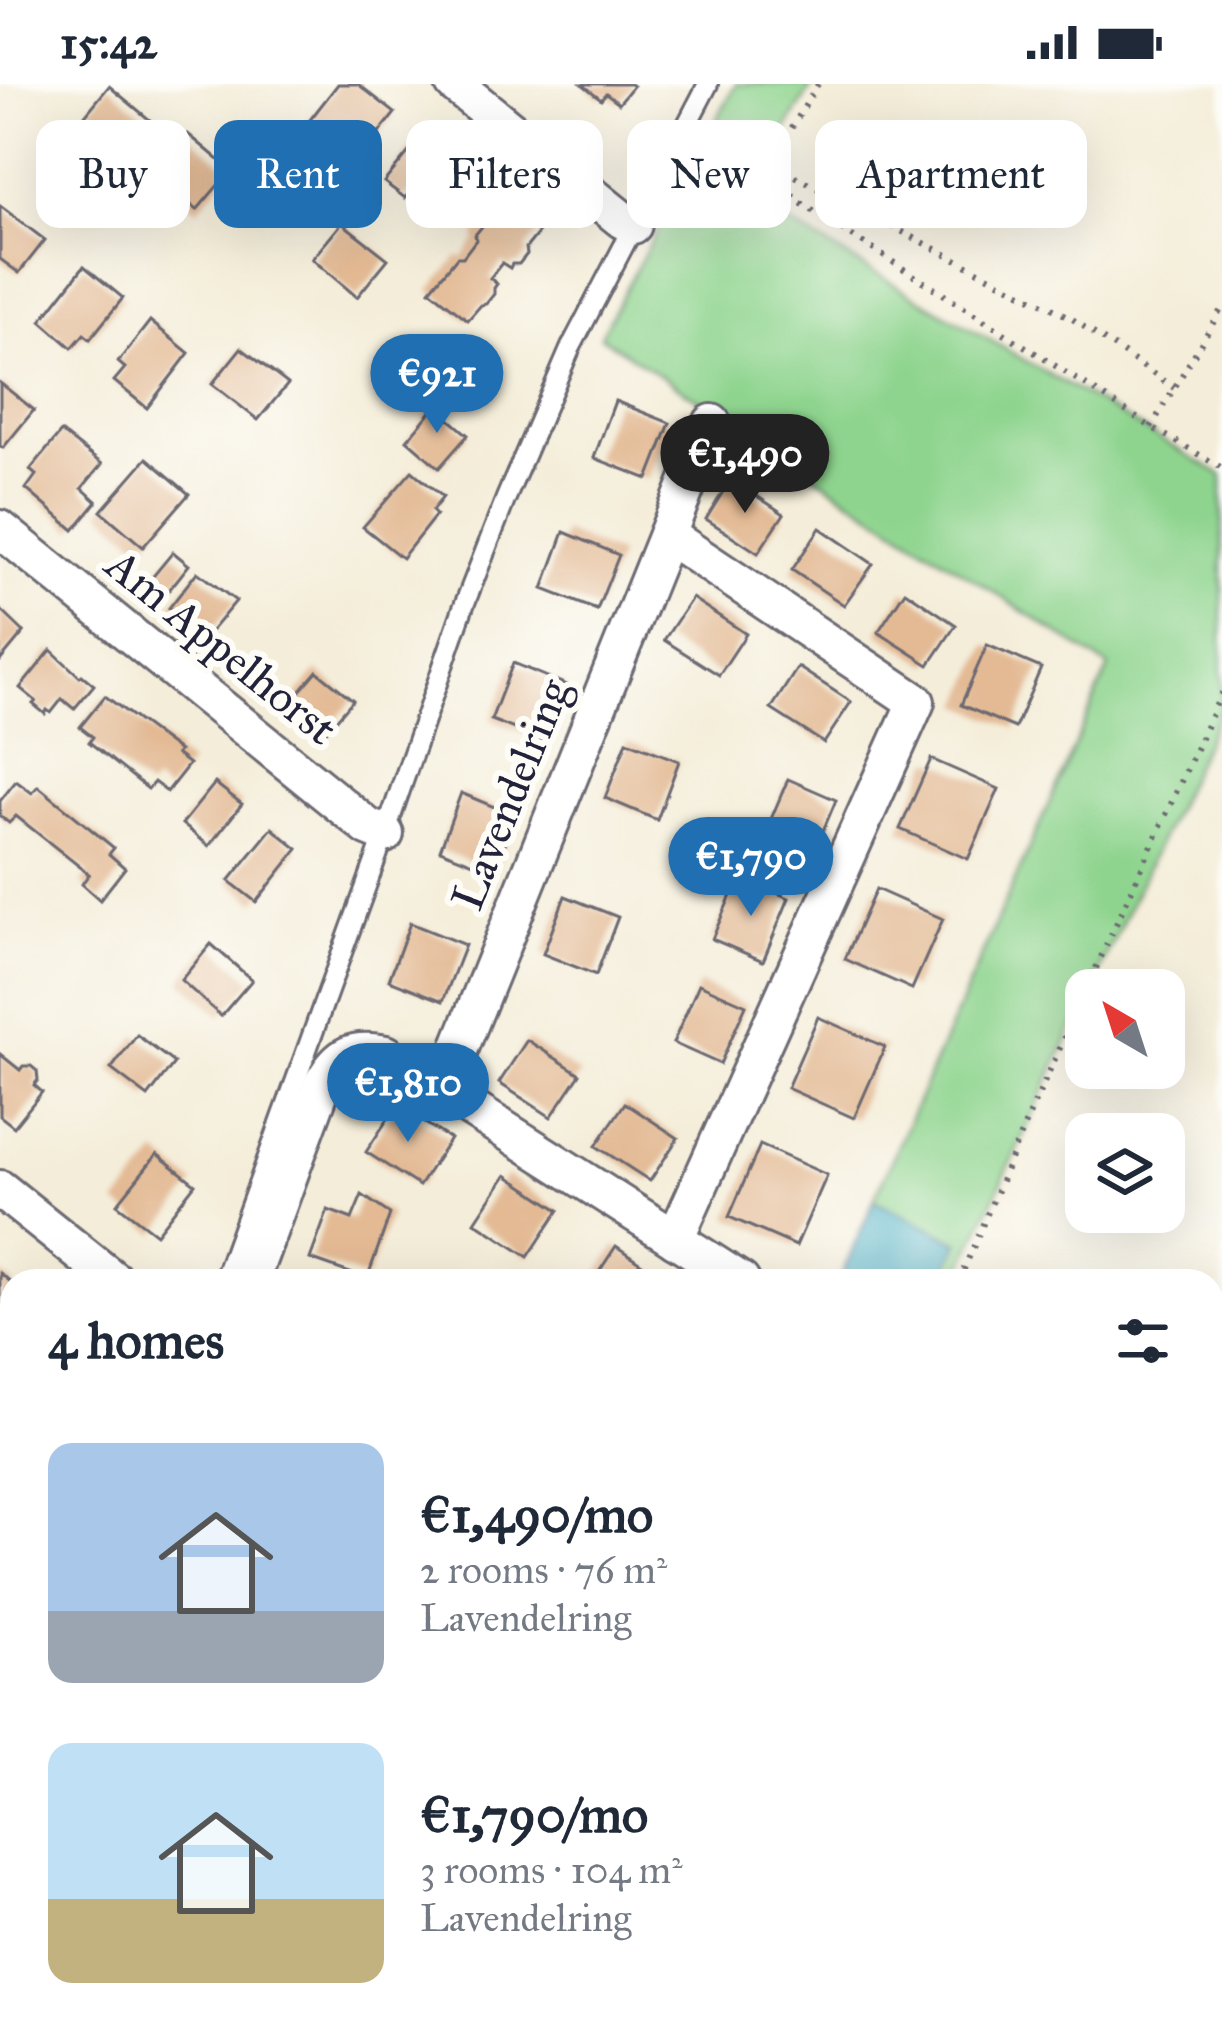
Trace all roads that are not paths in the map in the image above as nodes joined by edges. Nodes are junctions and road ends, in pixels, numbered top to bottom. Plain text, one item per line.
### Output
1 (454, 84) edge
2 (708, 84) edge
3 (689, 120) edge
4 (627, 222) edge
5 (631, 228) edge
6 (712, 423) dead end
7 (0, 529) edge
8 (667, 535) junction
9 (385, 834) junction
10 (443, 1090) junction
11 (0, 1189) edge
12 (675, 1239) junction
13 (100, 1269) edge
14 (227, 1269) edge
15 (254, 1269) edge
16 (722, 1269) edge

1 - 4 street
2 - 3 lane
5 - 9 lane
6 - 8 street, Lavendelring
7 - 9 street, Am Appelhorst
8 - 10 street, Lavendelring
8 - 12 street
9 - 14 lane
10 - 12 street
10 - 15 street
11 - 13 street
12 - 16 street

